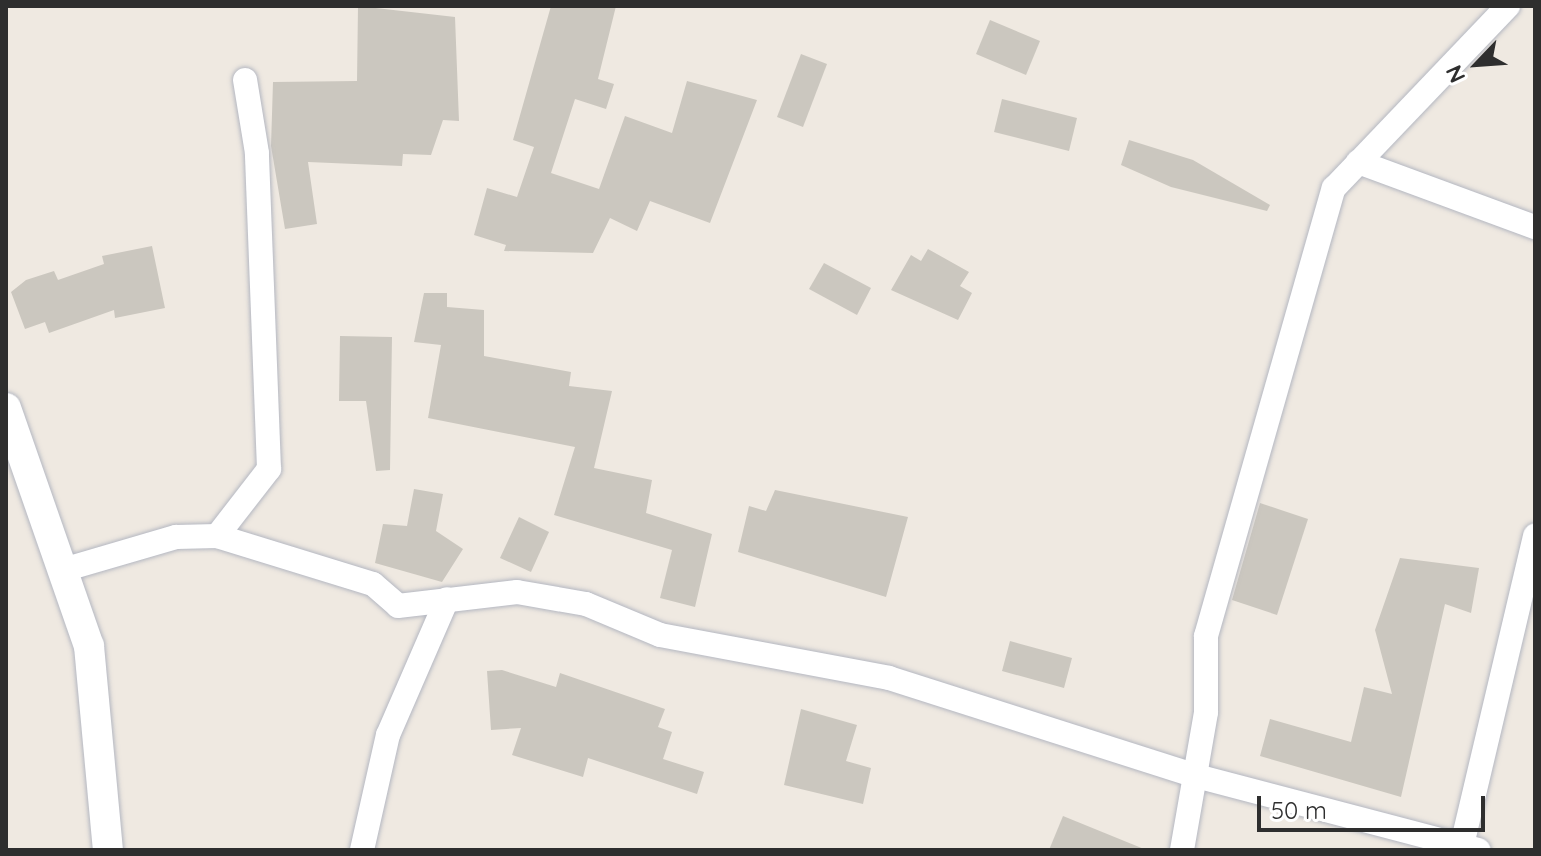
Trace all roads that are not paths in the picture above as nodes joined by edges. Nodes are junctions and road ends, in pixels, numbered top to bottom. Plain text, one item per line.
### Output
1 (1508, 6) edge
2 (245, 80) dead end
3 (1358, 162) junction
4 (1535, 227) edge
5 (6, 408) edge
6 (217, 536) junction
7 (1535, 536) edge
8 (63, 570) junction
9 (447, 599) junction
10 (1196, 776) junction
11 (1470, 848) edge
12 (108, 850) edge
13 (362, 850) edge
14 (1182, 850) edge

1 - 3 street
2 - 6 street
3 - 4 street
3 - 10 street
5 - 8 street
6 - 8 street
6 - 9 street
7 - 11 street
8 - 12 street
9 - 10 street
9 - 13 street
10 - 11 street
10 - 14 street

